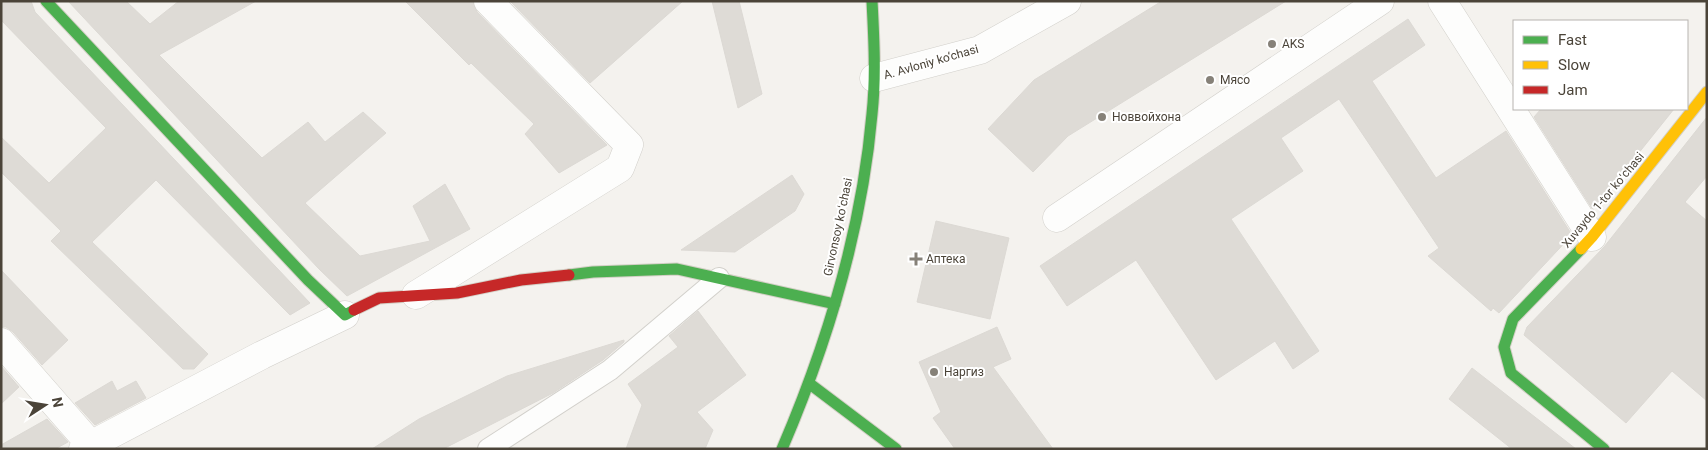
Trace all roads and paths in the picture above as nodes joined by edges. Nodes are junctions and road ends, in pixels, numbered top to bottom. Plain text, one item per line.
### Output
1 (46, 1) edge
2 (488, 1) edge
3 (872, 1) edge
4 (1066, 1) edge
5 (1380, 1) edge
6 (1442, 1) edge
7 (874, 78) junction
8 (1707, 92) edge
9 (1057, 218) dead end
10 (1592, 238) junction
11 (719, 278) junction
12 (416, 295) junction
13 (835, 304) junction
14 (345, 315) junction
15 (1, 342) edge
16 (810, 384) junction
17 (87, 447) edge
18 (488, 449) edge
19 (782, 449) edge
20 (896, 449) edge
21 (1604, 449) edge

1 - 14 street
2 - 12 street
3 - 7 street, Girvonsoy koʻchasi
4 - 7 street, A. Avloniy ko‘chasi
5 - 9 street
6 - 10 street
7 - 13 street, Girvonsoy koʻchasi
8 - 10 street, Xuvaydo 1-tor koʻchasi
10 - 21 street, Xuvaydo 1-tor koʻchasi
11 - 12 street
11 - 13 street
11 - 18 lane
12 - 14 street
13 - 16 street, Girvonsoy koʻchasi
14 - 17 street
15 - 17 street
16 - 19 street, Girvonsoy koʻchasi
16 - 20 street

